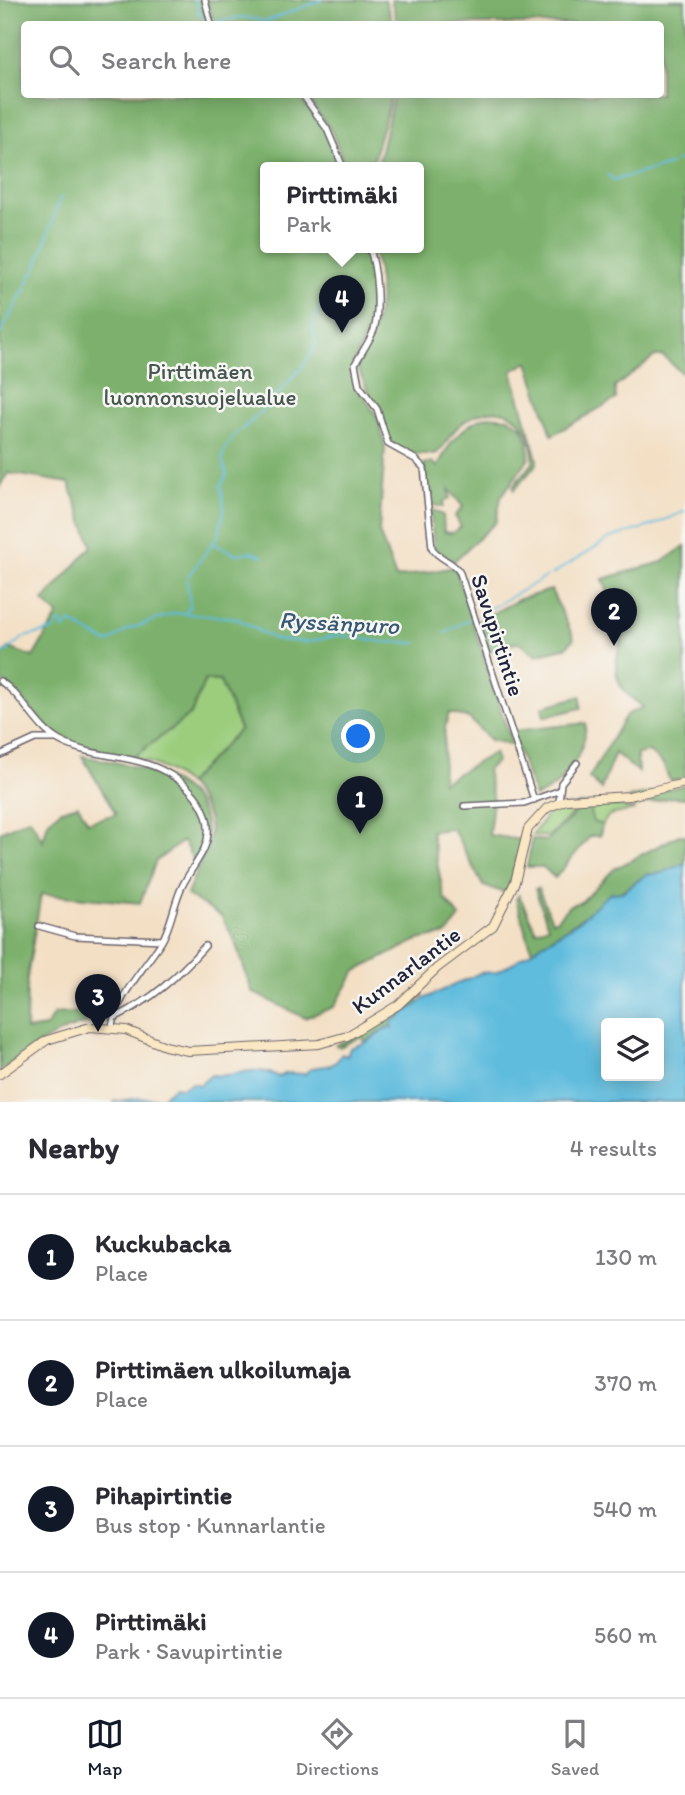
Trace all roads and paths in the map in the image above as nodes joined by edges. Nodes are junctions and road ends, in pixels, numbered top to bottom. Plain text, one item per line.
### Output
1 (205, 0) edge
2 (210, 21) edge
3 (305, 98) edge
4 (341, 162) edge
5 (371, 253) edge
6 (0, 681) edge
7 (55, 739) junction
8 (0, 755) edge
9 (577, 763) dead end
10 (685, 783) edge
11 (558, 791) junction
12 (534, 800) junction
13 (559, 802) junction
14 (464, 806) dead end
15 (39, 926) dead end
16 (162, 940) junction
17 (205, 946) dead end
18 (116, 1017) junction
19 (112, 1028) junction
20 (0, 1074) edge

1 - 2 street
3 - 4 street
5 - 12 street, Savupirtintie
6 - 7 street
7 - 8 street
7 - 16 street
9 - 11 street
10 - 13 main road
11 - 12 street
11 - 13 street
12 - 14 street
13 - 19 main road, Kunnarlantie
15 - 16 street
16 - 18 street
17 - 18 street
18 - 19 street
19 - 20 main road, Kunnarlantie

